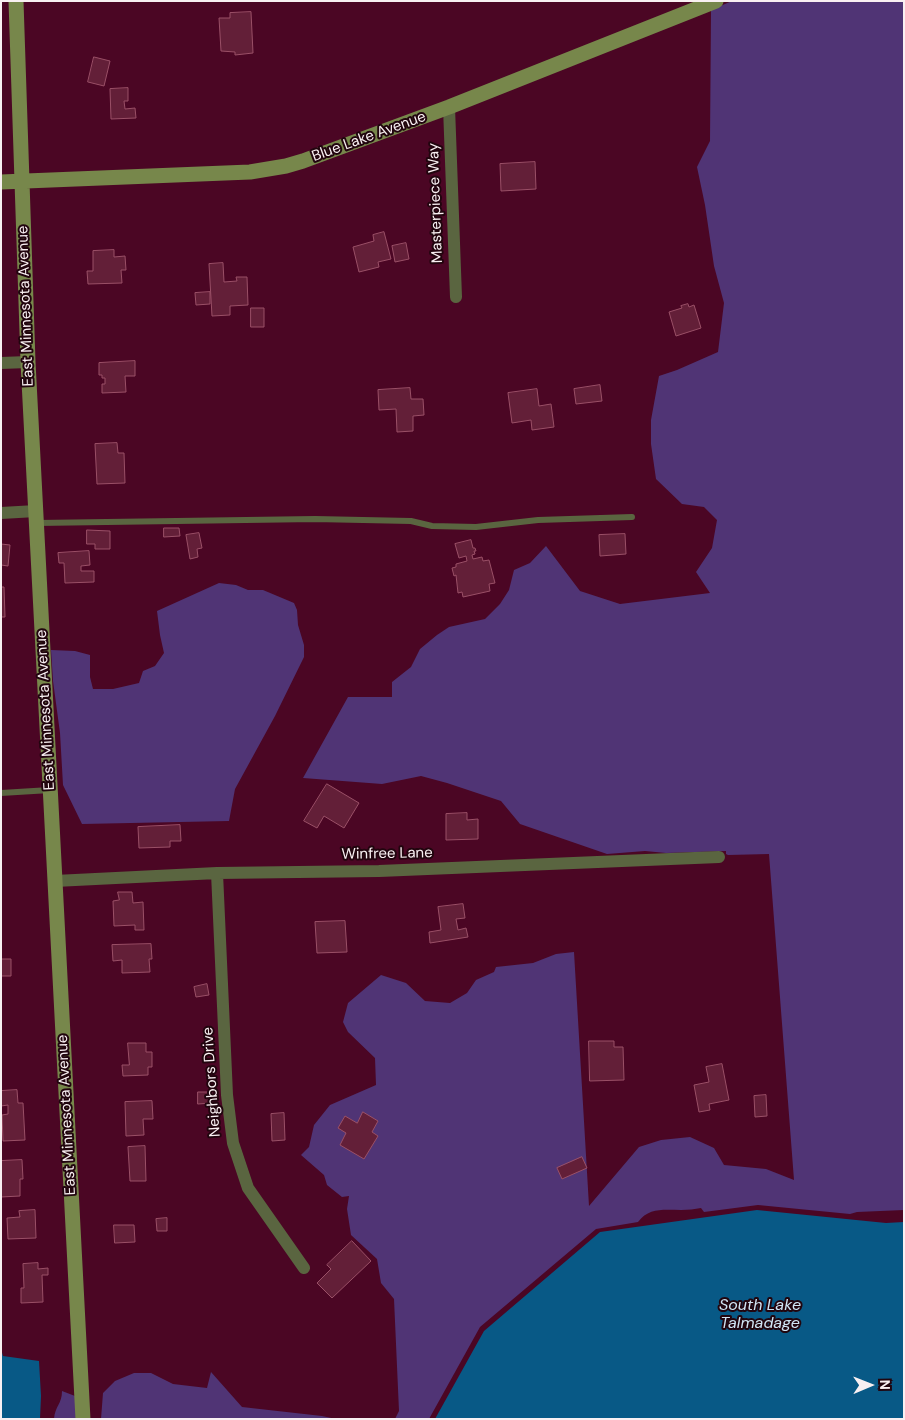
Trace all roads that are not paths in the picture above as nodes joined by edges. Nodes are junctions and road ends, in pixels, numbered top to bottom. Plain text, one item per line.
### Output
1 (16, 1) edge
2 (716, 1) edge
3 (449, 107) junction
4 (21, 180) junction
5 (1, 182) edge
6 (456, 297) dead end
7 (28, 362) junction
8 (1, 363) edge
9 (1, 513) edge
10 (36, 517) junction
11 (632, 517) dead end
12 (50, 790) junction
13 (1, 793) edge
14 (720, 857) dead end
15 (217, 873) junction
16 (55, 881) junction
17 (304, 1268) dead end
18 (83, 1419) edge

1 - 4 street, East Minnesota Avenue
2 - 3 street, Blue Lake Avenue
3 - 4 street, Blue Lake Avenue
3 - 6 street, Masterpiece Way
4 - 5 street, Blue Lake Avenue
4 - 7 street, East Minnesota Avenue
7 - 8 street
7 - 10 street, East Minnesota Avenue
9 - 10 street
10 - 11 lane
10 - 12 street, East Minnesota Avenue
12 - 13 lane
12 - 16 street, East Minnesota Avenue
14 - 15 street, Winfree Lane
15 - 16 street, Winfree Lane
15 - 17 street, Neighbors Drive
16 - 18 street, East Minnesota Avenue

